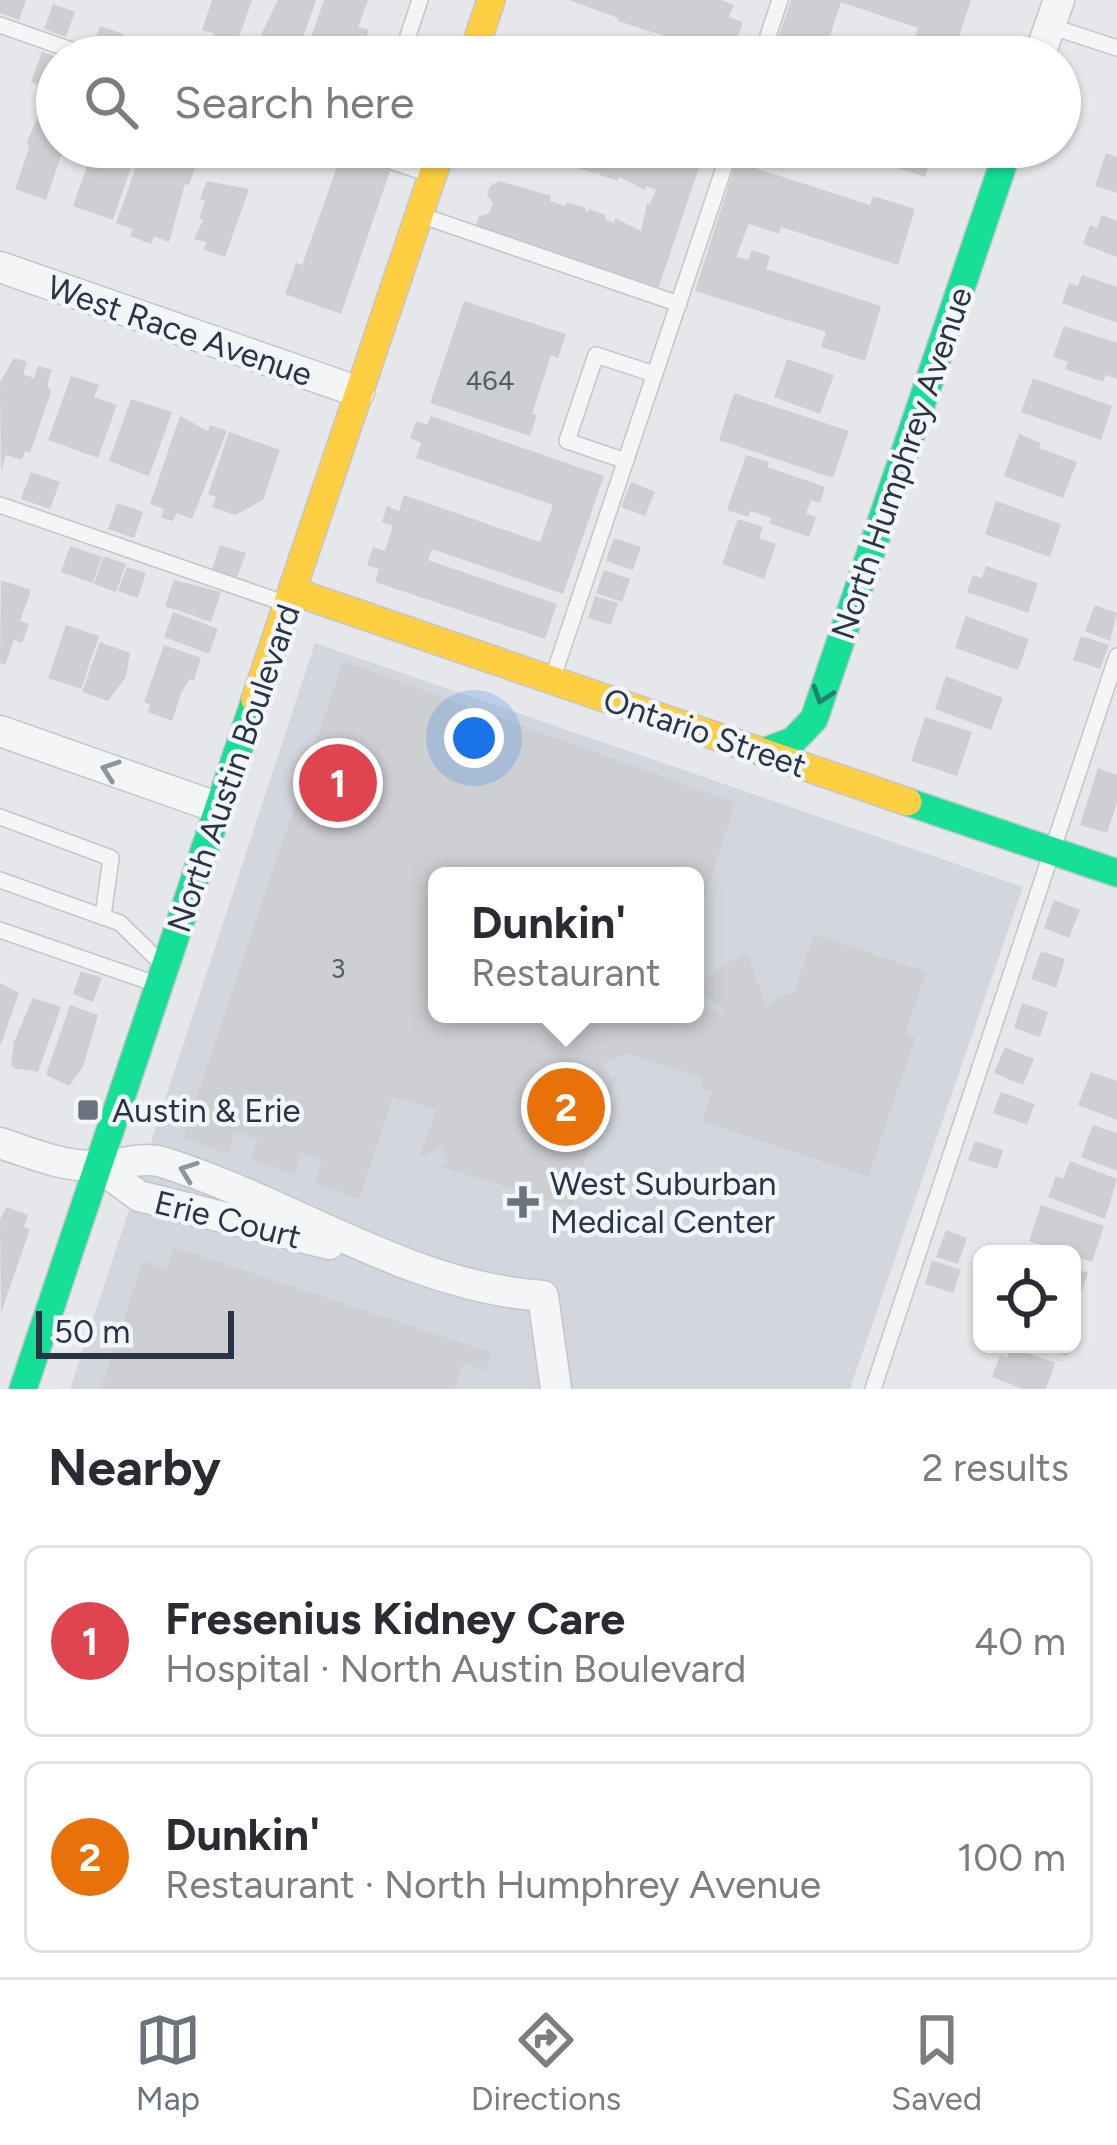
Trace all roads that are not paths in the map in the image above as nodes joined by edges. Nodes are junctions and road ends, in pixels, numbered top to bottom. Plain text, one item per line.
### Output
1 (420, 0) edge
2 (491, 0) edge
3 (780, 0) edge
4 (1054, 13) edge
5 (0, 25) edge
6 (408, 36) edge
7 (479, 36) edge
8 (767, 36) edge
9 (36, 38) edge
10 (1117, 48) edge
11 (413, 168) edge
12 (435, 168) edge
13 (724, 168) edge
14 (1002, 168) edge
15 (432, 176) junction
16 (419, 215) junction
17 (0, 267) edge
18 (679, 304) junction
19 (654, 374) junction
20 (359, 392) junction
21 (626, 460) junction
22 (0, 505) edge
23 (290, 598) junction
24 (1117, 656) edge
25 (552, 680) junction
26 (0, 731) edge
27 (763, 752) junction
28 (219, 808) junction
29 (0, 817) edge
30 (1051, 851) junction
31 (1117, 873) edge
32 (0, 880) edge
33 (103, 916) junction
34 (0, 930) edge
35 (162, 976) junction
36 (0, 1142) edge
37 (98, 1166) junction
38 (23, 1371) edge
39 (556, 1389) edge
40 (873, 1389) edge

1 - 6 lane
2 - 7 street
3 - 8 lane
4 - 10 lane
5 - 9 lane
11 - 15 lane
12 - 15 street, North Austin Boulevard
13 - 18 lane
14 -> 27 street, North Humphrey Avenue
15 - 16 street, North Austin Boulevard
16 - 18 lane
16 - 20 street, North Austin Boulevard
17 - 20 street, West Race Avenue
18 - 19 lane
19 - 21 lane
19 - 21 lane
20 - 23 street, North Austin Boulevard
21 - 25 lane
22 - 23 lane
23 - 25 street, Ontario Street
23 - 28 street, North Austin Boulevard
24 - 30 lane
25 - 27 street, Ontario Street
28 -> 26 street
27 - 30 street, Ontario Street
28 - 35 street, North Austin Boulevard
29 - 33 lane
30 - 31 street, Ontario Street
30 - 40 lane
32 - 33 lane
33 - 35 lane
34 - 35 lane
35 - 37 street, North Austin Boulevard
36 - 37 street
37 - 38 street, North Austin Boulevard
37 - 39 street, Erie Court

